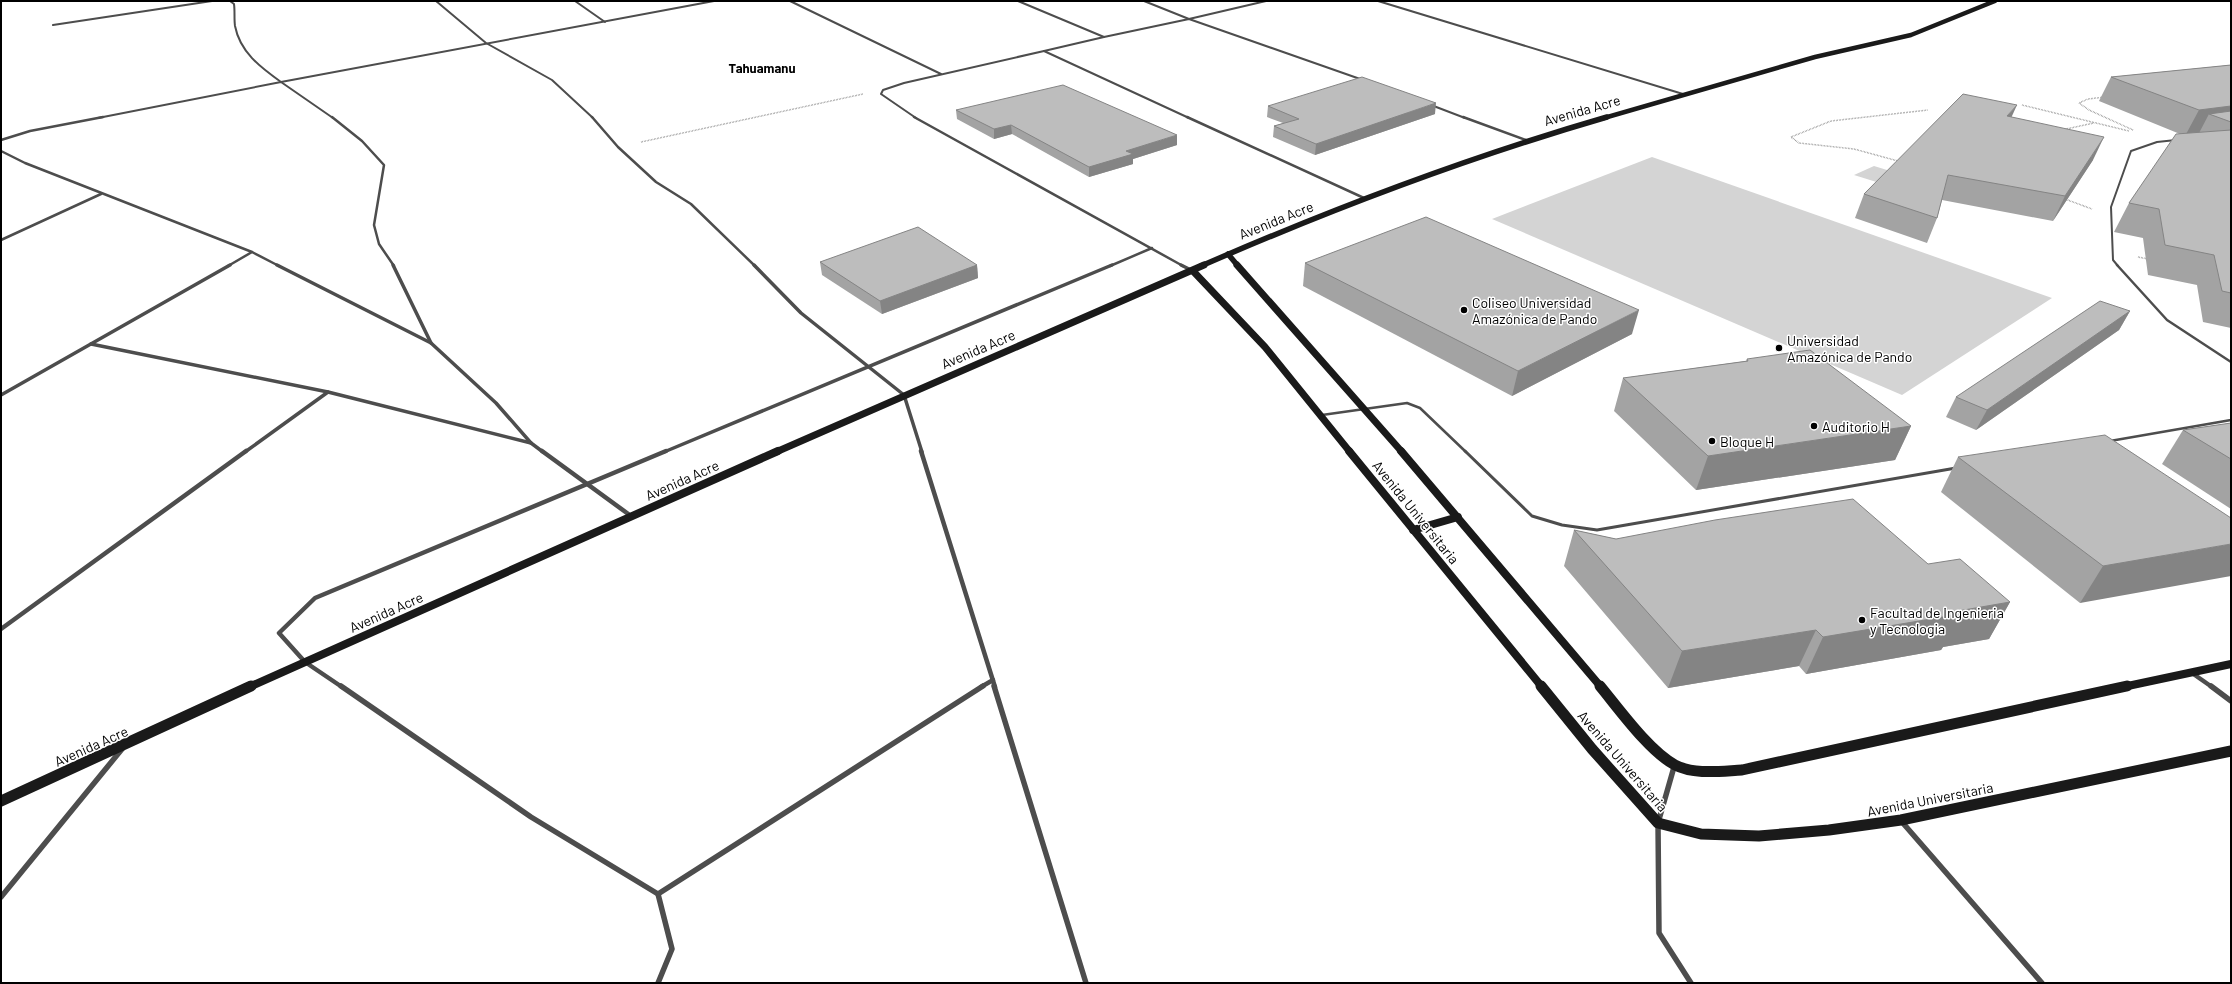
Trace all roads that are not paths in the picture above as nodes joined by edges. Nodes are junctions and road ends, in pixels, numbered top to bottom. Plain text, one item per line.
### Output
1 (212, 1) edge
2 (230, 1) edge
3 (436, 1) edge
4 (575, 1) edge
5 (714, 1) edge
6 (790, 1) edge
7 (1018, 1) edge
8 (1144, 1) edge
9 (1266, 1) edge
10 (1378, 1) edge
11 (1995, 1) edge
12 (1188, 18) junction
13 (605, 22) junction
14 (53, 25) dead end
15 (1104, 37) junction
16 (486, 43) junction
17 (1044, 51) junction
18 (942, 74) junction
19 (281, 82) junction
20 (1371, 83) edge
21 (1683, 94) junction
22 (1430, 104) edge
23 (2179, 139) edge
24 (1, 140) edge
25 (1526, 140) junction
26 (1, 151) edge
27 (101, 194) junction
28 (1364, 198) junction
29 (1, 240) edge
30 (1152, 248) junction
31 (252, 252) junction
32 (1228, 254) junction
33 (1193, 271) junction
34 (431, 343) junction
35 (91, 344) junction
36 (2231, 362) edge
37 (868, 367) junction
38 (328, 392) junction
39 (904, 394) junction
40 (1, 395) edge
41 (1366, 409) junction
42 (1320, 416) junction
43 (2231, 420) edge
44 (531, 443) junction
45 (2101, 443) edge
46 (1962, 467) dead end
47 (587, 484) junction
48 (632, 517) junction
49 (1458, 517) junction
50 (1413, 530) junction
51 (1, 629) edge
52 (305, 662) junction
53 (2231, 664) edge
54 (2191, 672) junction
55 (993, 680) junction
56 (2231, 701) edge
57 (125, 745) junction
58 (2231, 751) edge
59 (1675, 765) junction
60 (1, 801) edge
61 (1901, 820) junction
62 (1658, 823) junction
63 (658, 894) junction
64 (1, 897) edge
65 (658, 983) edge
66 (1086, 983) edge
67 (1691, 983) edge
68 (2042, 983) edge

1 - 14 street
2 - 19 street
3 - 16 street
4 - 13 street
5 - 13 street
6 - 18 street
7 - 15 street
8 - 12 street
9 - 12 street
10 - 21 street
11 - 21 main road, Avenida Acre
12 - 15 street
12 - 20 street
13 - 16 street
15 - 17 street
16 - 19 street
16 - 37 street
17 - 18 street
17 - 28 street
18 - 30 street
19 - 24 street
19 - 34 street
21 - 25 main road, Avenida Acre
22 - 25 street
23 - 36 lane
25 - 28 main road, Avenida Acre
26 - 27 street
27 - 29 street
27 - 31 street
28 - 32 main road, Avenida Acre
30 - 33 street
30 - 37 street
31 - 34 street
31 - 35 street
32 - 33 main road, Avenida Acre
32 - 41 main road, Avenida Universitaria
33 - 39 main road, Avenida Acre
33 - 42 main road, Avenida Universitaria
34 - 44 street
35 - 38 street
35 - 40 street
37 - 39 street
37 - 47 street
38 - 44 street
38 - 51 street
39 - 48 main road, Avenida Acre
39 - 55 street
41 - 42 lane
41 - 46 lane
41 - 49 main road, Avenida Universitaria
42 - 50 main road, Avenida Universitaria
43 - 45 lane
44 - 47 street
47 - 48 street
47 - 52 street
48 - 52 main road, Avenida Acre
49 - 50 main road
49 - 59 main road, Avenida Universitaria
50 - 62 main road, Avenida Universitaria
52 - 57 main road, Avenida Acre
52 - 63 street
53 - 54 main road, Avenida Universitaria
54 - 56 street
54 - 59 main road, Avenida Universitaria
55 - 63 street
55 - 66 street
57 - 60 main road, Avenida Acre
57 - 64 street
58 - 61 main road, Avenida Universitaria
59 - 62 street
61 - 62 main road, Avenida Universitaria
61 - 68 street
62 - 67 street
63 - 65 street

